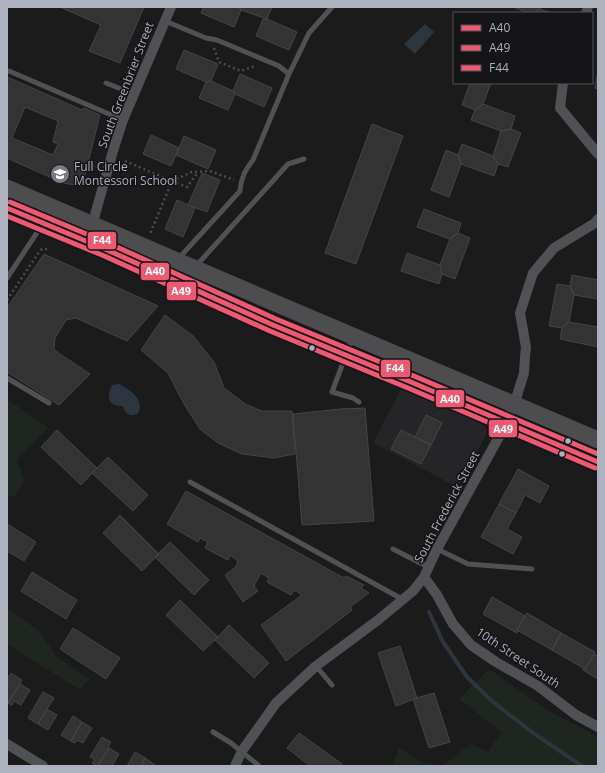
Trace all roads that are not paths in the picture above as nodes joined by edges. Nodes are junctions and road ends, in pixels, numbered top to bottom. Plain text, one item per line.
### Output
1 (171, 7) edge
2 (332, 7) edge
3 (165, 21) junction
4 (9, 71) dead end
5 (289, 74) junction
6 (106, 83) dead end
7 (563, 84) edge
8 (134, 94) junction
9 (123, 120) junction
10 (598, 154) edge
11 (304, 159) dead end
12 (7, 188) edge
13 (7, 208) edge
14 (53, 208) junction
15 (598, 219) edge
16 (43, 223) junction
17 (92, 224) junction
18 (88, 242) junction
19 (176, 261) junction
20 (194, 269) junction
21 (7, 278) edge
22 (353, 336) junction
23 (346, 355) junction
24 (7, 378) edge
25 (359, 402) dead end
26 (49, 403) dead end
27 (514, 405) junction
28 (506, 422) junction
29 (598, 440) edge
30 (598, 462) edge
31 (190, 482) dead end
32 (393, 549) dead end
33 (438, 549) junction
34 (428, 567) junction
35 (532, 569) dead end
36 (424, 577) junction
37 (402, 599) junction
38 (316, 666) junction
39 (332, 685) dead end
40 (598, 727) edge
41 (213, 732) dead end
42 (7, 744) edge
43 (242, 751) junction
44 (258, 765) dead end
45 (43, 766) edge
46 (235, 766) edge

1 - 3 street, South Greenbrier Street
2 - 5 lane
3 - 5 lane
3 - 8 street, South Greenbrier Street
4 - 9 lane
5 - 19 lane
6 - 8 lane
7 - 10 street
8 - 9 street, South Greenbrier Street
9 - 17 street, South Greenbrier Street
11 - 20 lane
12 - 14 main road
13 - 16 main road
14 - 16 lane
14 - 17 main road
15 - 27 street, South Frederick Street
16 - 18 main road
16 - 21 lane
17 - 18 street, South Greenbrier Street
17 - 19 main road
18 - 23 main road
19 - 20 main road
20 - 22 main road
22 - 23 lane
22 - 27 main road
23 - 25 lane
23 - 28 main road
24 - 26 lane
27 - 28 street, South Frederick Street
27 - 29 main road
28 - 30 main road
28 - 33 street, South Frederick Street
31 - 37 lane
32 - 34 lane
33 - 34 street, South Frederick Street
33 - 35 lane
34 - 36 street, South Frederick Street
36 - 37 street, South Frederick Street
36 - 40 street, 10th Street South
37 - 38 street, South Frederick Street
38 - 39 lane
38 - 43 street, South Frederick Street
41 - 43 lane
42 - 45 street
43 - 44 lane
43 - 46 street, South Frederick Street

